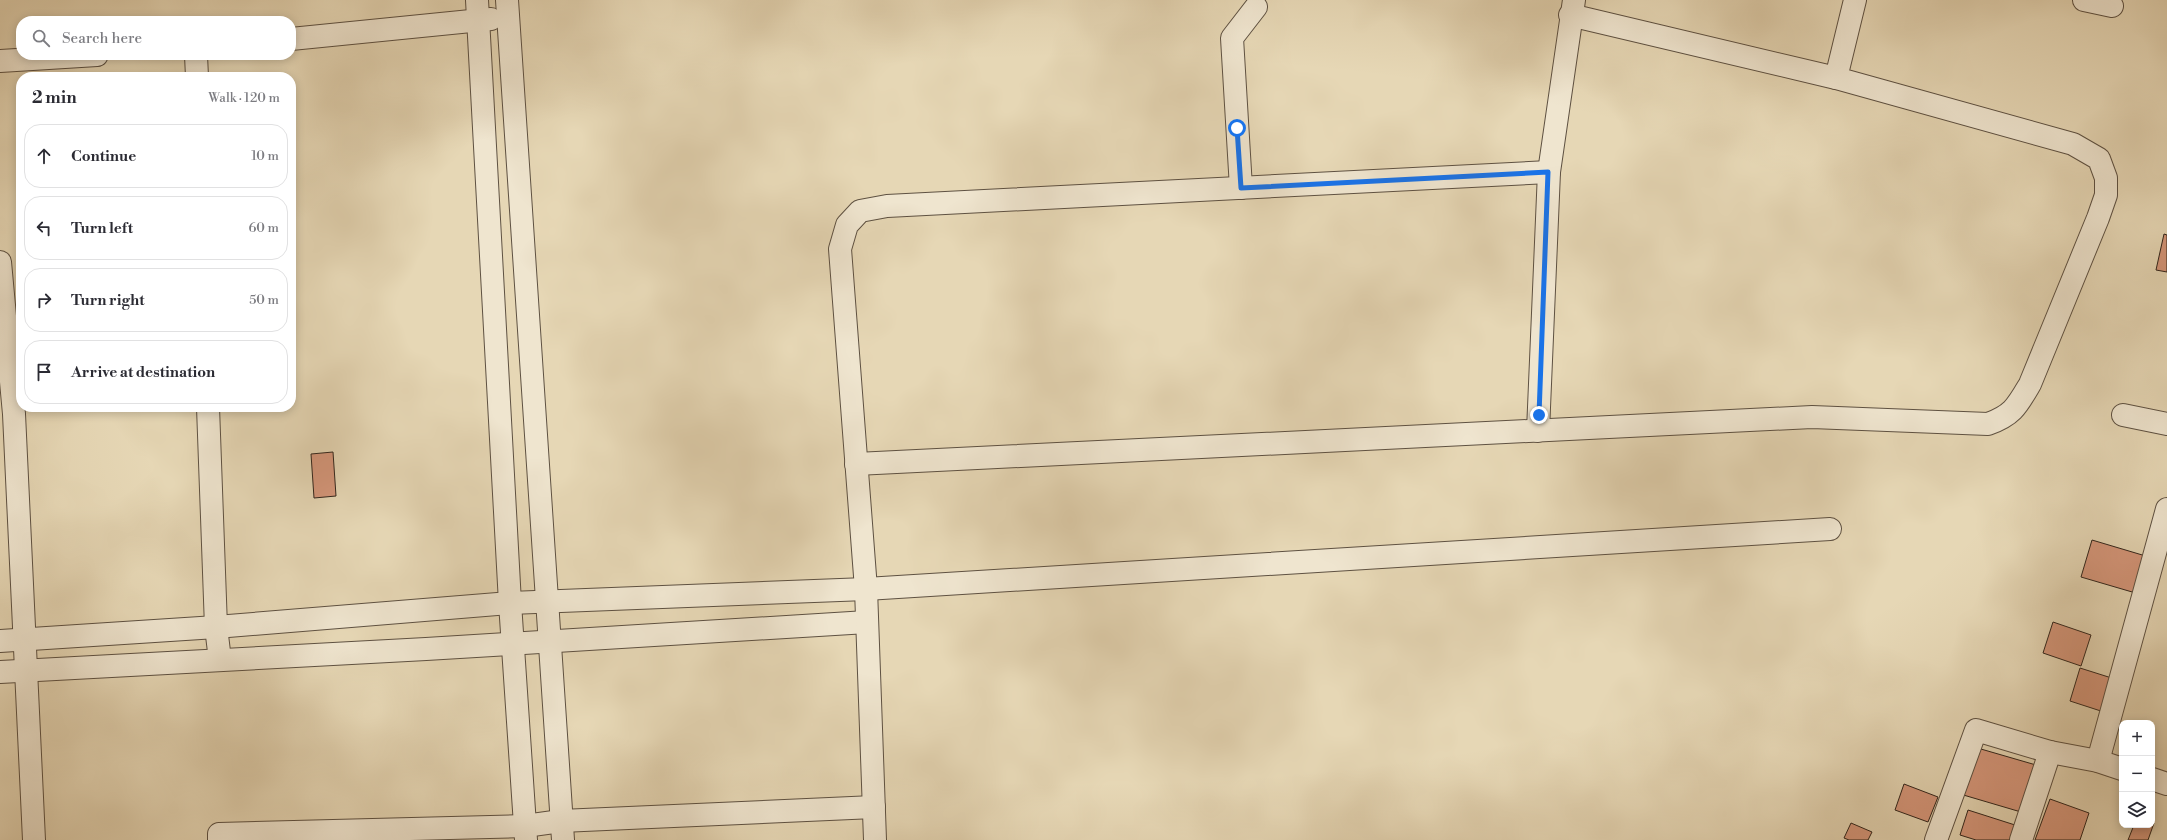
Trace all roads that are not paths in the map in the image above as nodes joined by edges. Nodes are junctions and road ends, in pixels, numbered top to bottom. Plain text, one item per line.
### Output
1 (1855, 0) edge
2 (2084, 0) edge
3 (2112, 6) dead end
4 (1572, 7) edge
5 (1256, 8) dead end
6 (508, 9) edge
7 (477, 10) edge
8 (296, 38) edge
9 (16, 60) edge
10 (196, 60) edge
11 (0, 61) edge
12 (197, 72) edge
13 (1836, 78) junction
14 (1548, 172) junction
15 (1241, 188) junction
16 (0, 262) edge
17 (208, 412) edge
18 (7, 415) edge
19 (2123, 415) dead end
20 (2167, 424) edge
21 (1538, 431) junction
22 (856, 464) junction
23 (2167, 510) edge
24 (1830, 529) dead end
25 (866, 589) junction
26 (547, 602) junction
27 (510, 603) junction
28 (867, 622) junction
29 (216, 627) junction
30 (26, 640) junction
31 (0, 641) edge
32 (549, 642) junction
33 (513, 644) junction
34 (220, 660) junction
35 (27, 671) junction
36 (0, 672) edge
37 (2050, 752) junction
38 (2098, 761) junction
39 (2119, 768) edge
40 (2155, 780) edge
41 (2167, 784) edge
42 (874, 808) junction
43 (562, 830) edge
44 (526, 833) edge
45 (34, 840) edge
46 (219, 840) edge
47 (875, 840) edge
48 (1936, 840) edge
49 (2022, 840) edge

1 - 13 street
2 - 3 street
4 - 13 street
4 - 14 street
5 - 15 street
6 - 7 street
6 - 26 street
7 - 8 street
7 - 27 street
9 - 11 street
10 - 12 street
13 - 21 street
14 - 15 street
14 - 21 street
15 - 22 street
16 - 18 street
17 - 29 street
18 - 30 street
19 - 20 street
21 - 22 street
22 - 25 street
23 - 38 street
24 - 25 street
25 - 26 street
25 - 28 street
26 - 27 street
26 - 32 street
27 - 29 street
27 - 33 street
28 - 32 street
28 - 42 street
29 - 30 street
29 - 34 street
30 - 31 street
30 - 35 street
32 - 33 street
32 - 43 street
33 - 34 street
33 - 44 street
34 - 35 street
35 - 36 street
35 - 45 street
37 - 38 street
37 - 48 street
37 - 49 street
38 - 39 street
40 - 41 street
42 - 43 street
42 - 47 street
43 - 44 street
44 - 46 street

